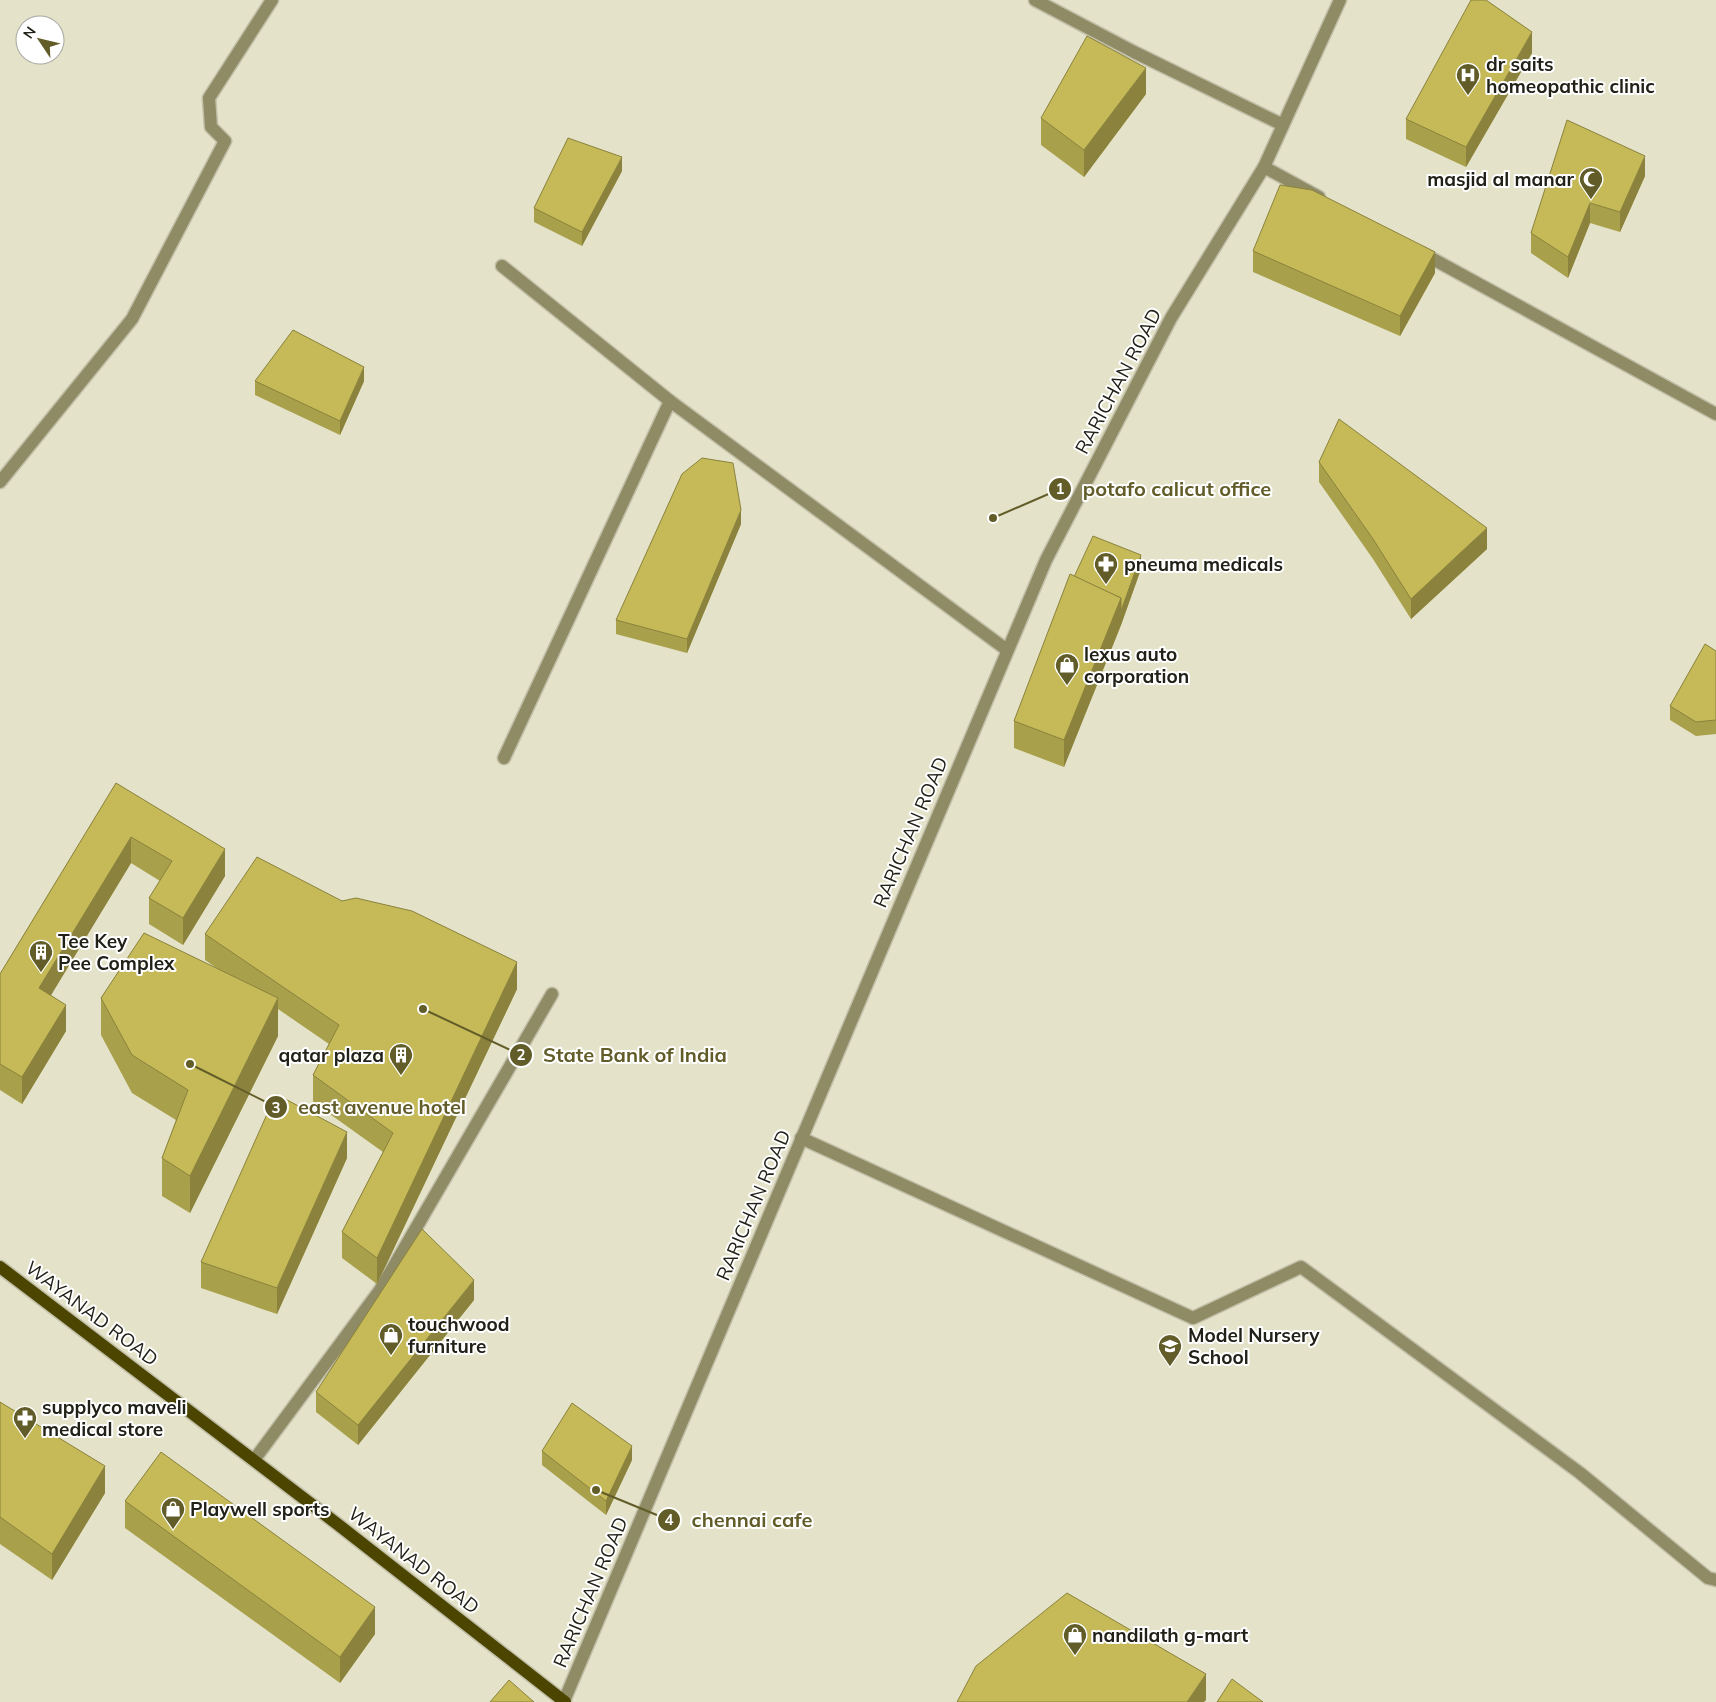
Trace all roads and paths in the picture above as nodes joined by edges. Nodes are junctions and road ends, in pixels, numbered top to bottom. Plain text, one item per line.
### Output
1 (272, 0) edge
2 (1035, 0) edge
3 (1340, 0) edge
4 (1283, 125) junction
5 (1264, 167) junction
6 (1334, 205) edge
7 (1412, 248) edge
8 (502, 266) dead end
9 (670, 401) junction
10 (1716, 414) edge
11 (0, 482) edge
12 (1008, 650) junction
13 (504, 758) dead end
14 (552, 994) dead end
15 (801, 1138) junction
16 (0, 1267) edge
17 (254, 1460) junction
18 (1716, 1580) edge
19 (564, 1702) edge

1 - 11 street
2 - 4 street
3 - 4 street, RARICHAN ROAD
4 - 5 street, RARICHAN ROAD
5 - 6 street
5 - 12 street, RARICHAN ROAD
7 - 10 street
8 - 9 street
9 - 12 street
9 - 13 street
12 - 15 street, RARICHAN ROAD
14 - 17 street
15 - 18 street
15 - 19 street, RARICHAN ROAD
16 - 17 main road, WAYANAD ROAD
17 - 19 main road, WAYANAD ROAD

